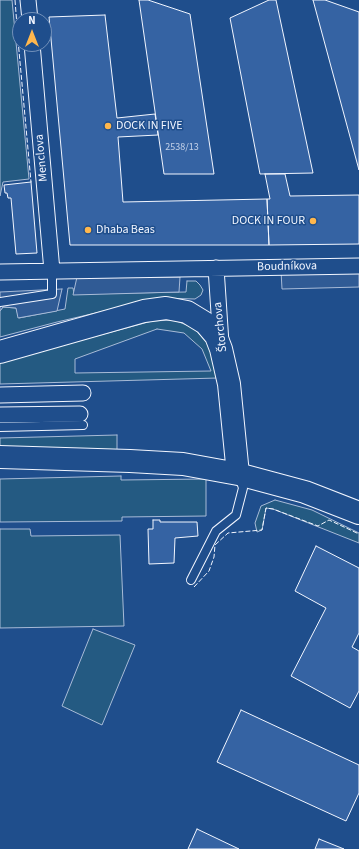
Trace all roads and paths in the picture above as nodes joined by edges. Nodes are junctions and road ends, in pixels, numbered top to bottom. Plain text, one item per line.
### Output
1 (28, 0) edge
2 (29, 12) edge
3 (33, 52) edge
4 (359, 266) edge
5 (216, 268) junction
6 (52, 271) junction
7 (0, 272) edge
8 (0, 302) edge
9 (221, 349) junction
10 (0, 352) edge
11 (83, 393) dead end
12 (0, 395) edge
13 (0, 415) edge
14 (82, 420) joint
15 (0, 426) edge
16 (0, 457) edge
17 (238, 474) junction
18 (359, 513) edge
19 (191, 580) dead end

1 - 2 street
3 - 6 street, Menclova
4 - 5 street, Boudníkova
5 - 6 street
5 - 9 street, Štorchova
6 - 7 street
6 - 8 lane
9 - 10 main road
9 - 17 main road, Štorchova
11 - 12 street
13 - 14 street
14 - 15 lane
16 - 17 main road
17 - 18 main road
17 - 19 lane

